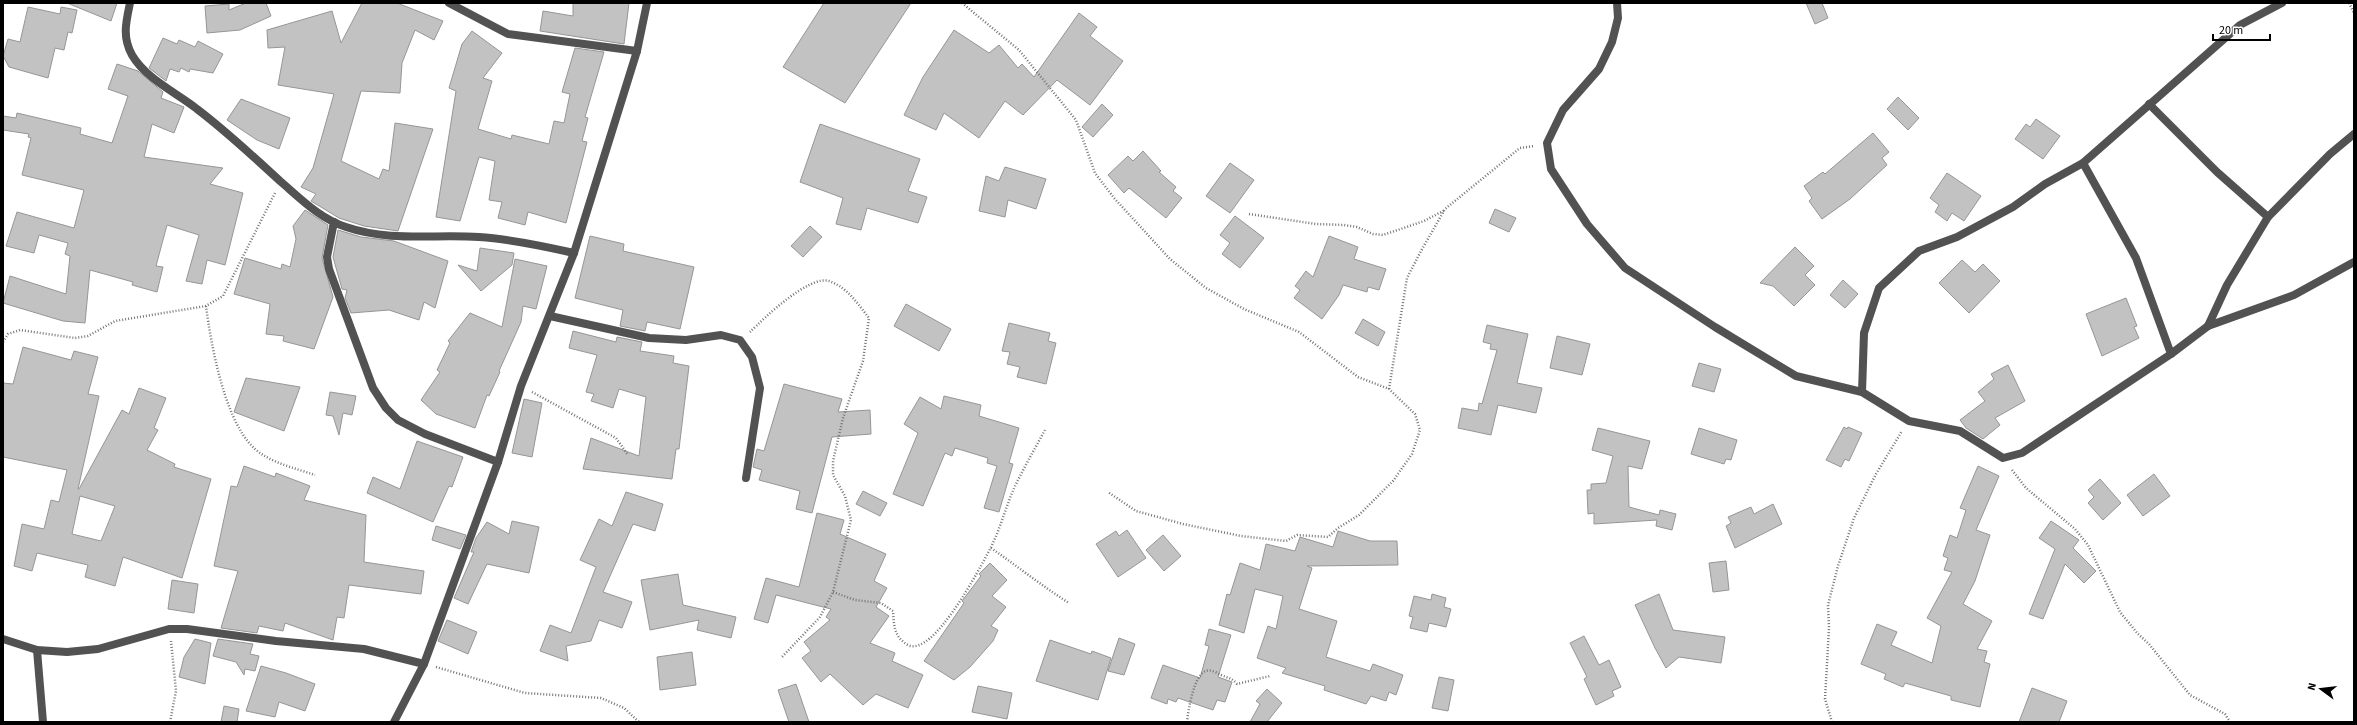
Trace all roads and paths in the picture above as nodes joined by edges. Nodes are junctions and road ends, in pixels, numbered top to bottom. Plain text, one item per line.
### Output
1 (130, 3) edge
2 (449, 3) edge
3 (647, 3) edge
4 (962, 3) edge
5 (1616, 3) edge
6 (2282, 3) edge
7 (2348, 3) edge
8 (2354, 13) edge
9 (638, 51) junction
10 (2149, 104) junction
11 (2354, 134) edge
12 (1547, 143) junction
13 (2084, 163) junction
14 (280, 181) junction
15 (1445, 209) junction
16 (1249, 214) dead end
17 (2268, 217) junction
18 (334, 222) junction
19 (574, 253) junction
20 (2354, 262) edge
21 (206, 306) junction
22 (550, 316) junction
23 (2208, 326) junction
24 (740, 340) junction
25 (3, 342) edge
26 (2171, 354) junction
27 (521, 386) junction
28 (1389, 389) junction
29 (1862, 392) junction
30 (1910, 421) junction
31 (1045, 430) dead end
32 (628, 456) dead end
33 (2003, 458) junction
34 (498, 462) junction
35 (315, 475) dead end
36 (746, 478) dead end
37 (1108, 492) dead end
38 (991, 548) junction
39 (834, 592) junction
40 (1069, 603) dead end
41 (169, 629) junction
42 (3, 639) edge
43 (37, 650) junction
44 (782, 658) dead end
45 (424, 664) junction
46 (1270, 676) dead end
47 (43, 722) edge
48 (170, 722) edge
49 (394, 722) edge
50 (639, 722) edge
51 (1187, 722) edge
52 (1832, 722) edge
53 (2230, 722) edge

1 - 14 street
2 - 9 street
3 - 9 street
4 - 28 path
5 - 12 street
6 - 10 street
7 - 8 path
9 - 19 street
10 - 13 street
10 - 17 street
11 - 17 street
12 - 15 path
12 - 29 street
13 - 26 street
13 - 29 street
14 - 18 street
14 - 21 path
15 - 16 path
15 - 28 path
17 - 23 street
18 - 19 street
18 - 34 street
19 - 22 street
20 - 23 street
21 - 25 path
21 - 35 path
22 - 24 street
22 - 27 street
23 - 26 street
24 - 36 street
24 - 39 path
26 - 33 street
27 - 32 path
27 - 34 street
28 - 37 path
29 - 30 street
30 - 33 street
30 - 52 path
31 - 38 path
33 - 53 path
34 - 45 street
38 - 39 path
38 - 40 path
39 - 44 path
41 - 43 street
41 - 45 street
41 - 48 path
42 - 43 street
43 - 47 street
45 - 49 street
45 - 50 path
46 - 51 path

